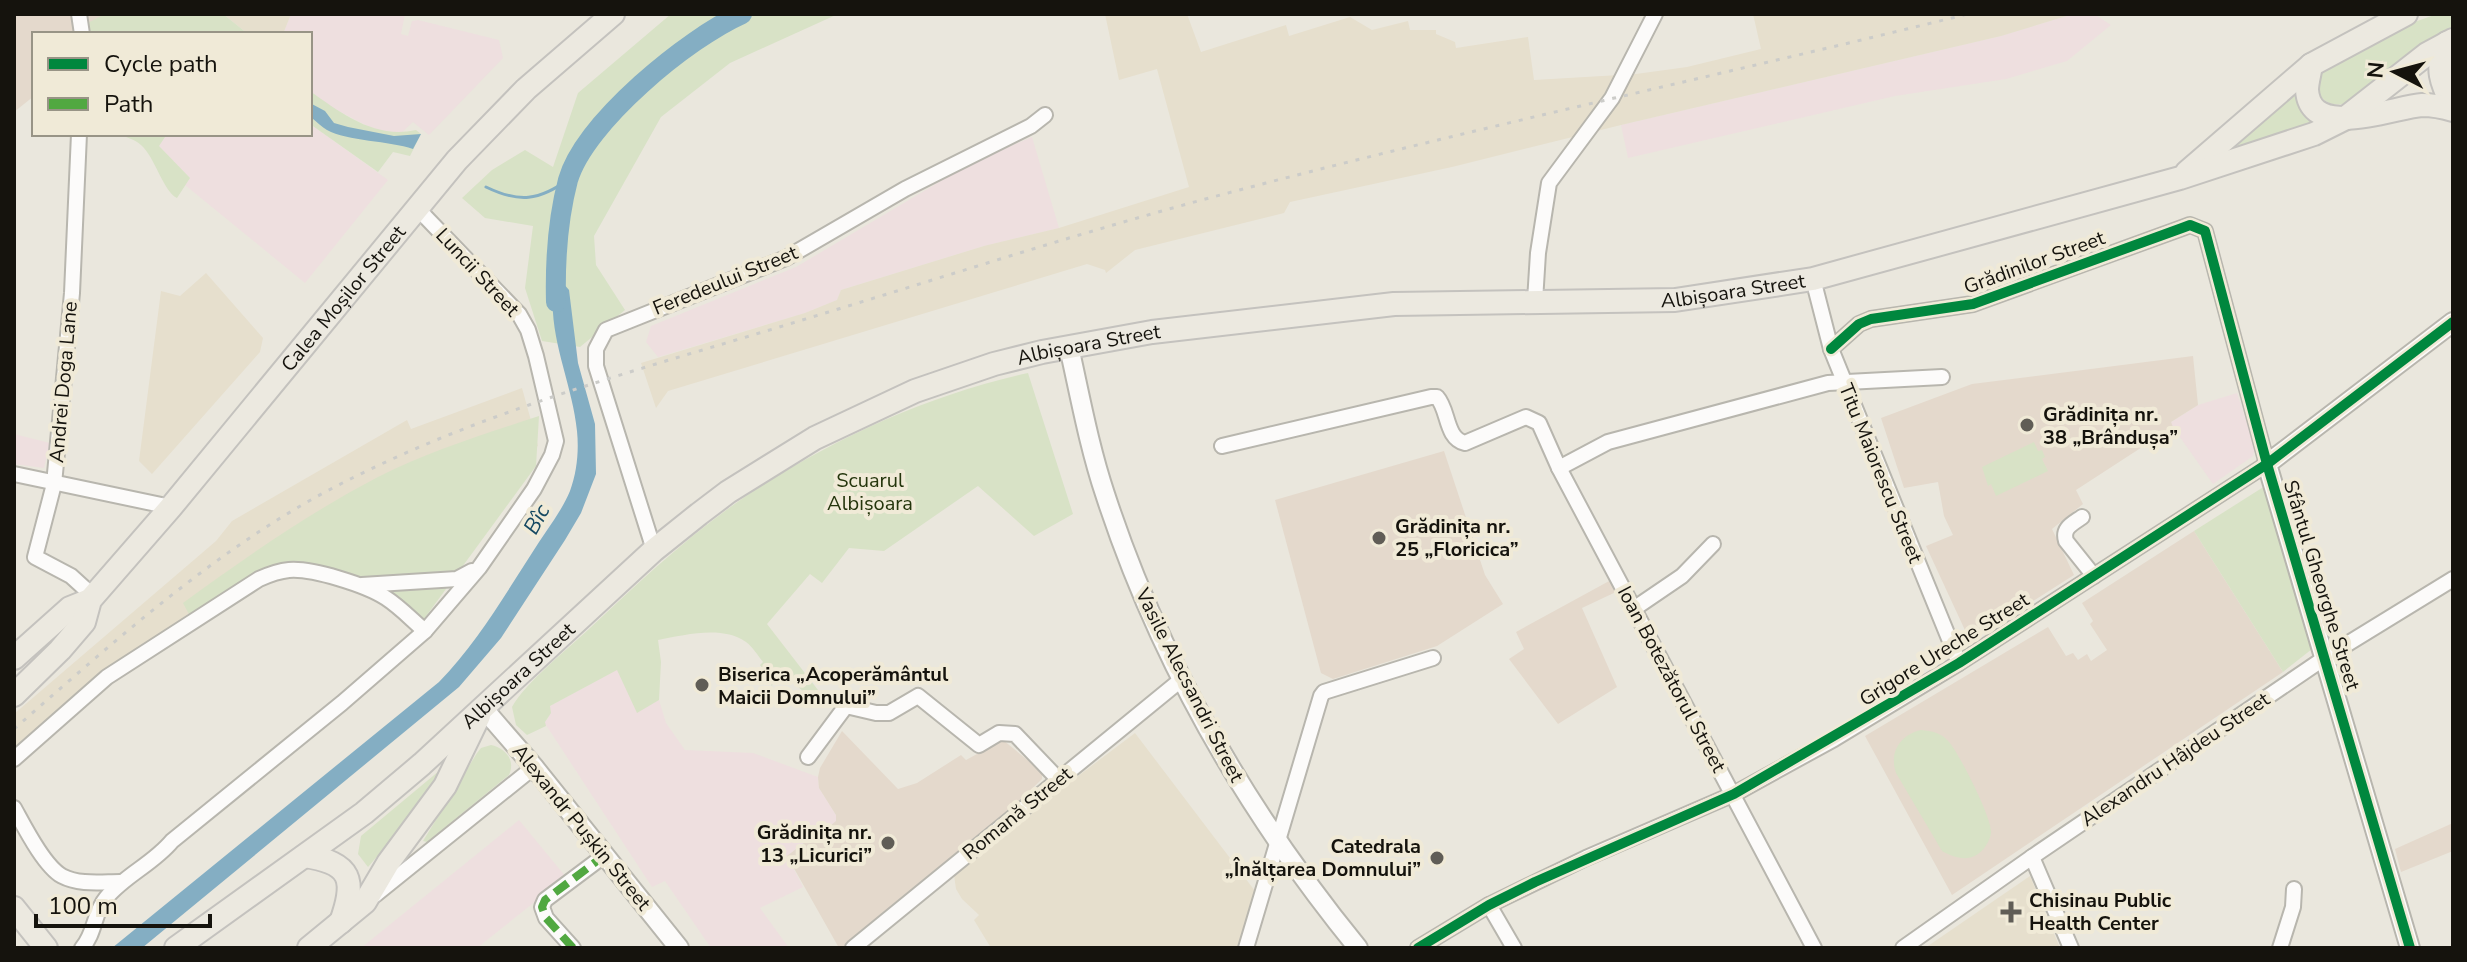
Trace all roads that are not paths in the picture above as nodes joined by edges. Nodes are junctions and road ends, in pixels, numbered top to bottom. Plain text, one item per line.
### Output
1 (613, 14) edge
2 (1655, 14) edge
3 (2406, 14) edge
4 (2450, 42) edge
5 (2311, 65) junction
6 (2453, 108) edge
7 (1045, 115) dead end
8 (2344, 119) junction
9 (79, 136) edge
10 (2180, 178) junction
11 (417, 208) junction
12 (2205, 231) joint
13 (1813, 279) junction
14 (1535, 301) junction
15 (2453, 322) edge
16 (1069, 347) junction
17 (1831, 349) junction
18 (1942, 377) dead end
19 (1845, 383) junction
20 (1222, 446) dead end
21 (2267, 464) junction
22 (1559, 468) junction
23 (14, 474) edge
24 (54, 484) junction
25 (171, 507) junction
26 (2082, 517) dead end
27 (1713, 544) dead end
28 (654, 550) junction
29 (479, 568) junction
30 (2094, 576) junction
31 (2453, 579) edge
32 (355, 585) junction
33 (91, 598) junction
34 (1635, 608) junction
35 (42, 631) junction
36 (425, 631) junction
37 (60, 650) junction
38 (2326, 657) junction
39 (14, 658) edge
40 (1433, 658) dead end
41 (1959, 663) junction
42 (1182, 679) junction
43 (14, 695) edge
44 (483, 708) junction
45 (808, 757) dead end
46 (14, 759) edge
47 (534, 767) junction
48 (1058, 779) junction
49 (1734, 794) junction
50 (14, 808) edge
51 (1277, 841) junction
52 (605, 855) junction
53 (305, 856) junction
54 (2032, 857) junction
55 (120, 882) junction
56 (2294, 889) dead end
57 (365, 902) junction
58 (1489, 905) junction
59 (14, 908) edge
60 (341, 922) junction
61 (44, 946) edge
62 (82, 948) edge
63 (176, 948) edge
64 (309, 948) edge
65 (573, 948) edge
66 (679, 948) edge
67 (853, 948) edge
68 (1246, 948) edge
69 (1358, 948) edge
70 (1418, 948) edge
71 (1514, 948) edge
72 (1814, 948) edge
73 (1903, 948) edge
74 (2071, 948) edge
75 (2280, 948) edge
76 (2410, 948) edge

1 - 11 main road, Calea Moșilor Street
2 - 14 street
3 - 5 main road, Albișoara Street
4 - 6 main road
4 - 8 main road, Albișoara Street
5 - 8 main road
5 - 10 main road, Albișoara Street
6 - 8 main road
7 - 28 street, Feredeului Street
8 - 10 main road, Albișoara Street
9 - 24 street, Andrei Doga Lane
10 - 13 main road, Albișoara Street
11 - 25 main road, Calea Moșilor Street
11 - 29 street, Luncii Street
12 - 17 street, Grădinilor Street
12 - 21 street, Sfântul Gheorghe Street
13 - 14 main road, Albișoara Street
13 - 17 street, Titu Maiorescu Street
14 - 16 main road, Albișoara Street
15 - 21 main road, Grigore Ureche Street
16 - 28 main road, Albișoara Street
16 - 42 main road, Vasile Alecsandri Street
17 - 19 street, Titu Maiorescu Street
18 - 19 street
19 - 22 street
19 - 41 street, Titu Maiorescu Street
20 - 22 street, Ioan Botezătorul Street
21 - 30 street, Grigore Ureche Street
21 - 38 main road, Sfântul Gheorghe Street
22 - 34 street, Ioan Botezătorul Street
23 - 24 street
24 - 25 street
24 - 33 street, Andrei Doga Lane
25 - 33 main road, Calea Moșilor Street
26 - 30 street
27 - 34 street
28 - 44 main road, Albișoara Street
29 - 32 street
29 - 36 street, Luncii Street
30 - 41 street, Grigore Ureche Street
31 - 38 street, Alexandru Hâjdeu Street
32 - 36 street
32 - 46 street
33 - 35 main road, Calea Moșilor Street
33 - 37 main road, Calea Moșilor Street
34 - 49 street, Ioan Botezătorul Street
35 - 37 main road
35 - 39 main road, Calea Moșilor Street
36 - 55 street, Luncii Street
37 - 43 main road, Calea Moșilor Street
38 - 54 street, Alexandru Hâjdeu Street
38 - 76 main road, Sfântul Gheorghe Street
40 - 51 street
41 - 49 street, Grigore Ureche Street
42 - 48 street, Romană Street
42 - 51 main road, Vasile Alecsandri Street
44 - 47 main road, Alexandr Pușkin Street
44 - 53 main road, Albișoara Street
44 - 57 main road
45 - 48 street
47 - 52 main road, Alexandr Pușkin Street
47 - 57 street
48 - 67 street, Romană Street
49 - 58 street, Grigore Ureche Street
49 - 72 street, Ioan Botezătorul Street
50 - 55 street
51 - 68 street
51 - 69 main road, Vasile Alecsandri Street
52 - 65 street
52 - 66 main road, Alexandr Pușkin Street
53 - 60 main road
53 - 63 main road, Albișoara Street
54 - 73 street, Alexandru Hâjdeu Street
54 - 74 street
55 - 62 street, Luncii Street
56 - 75 street
57 - 60 main road
58 - 70 street, Grigore Ureche Street
58 - 71 street
59 - 61 main road
60 - 64 main road

